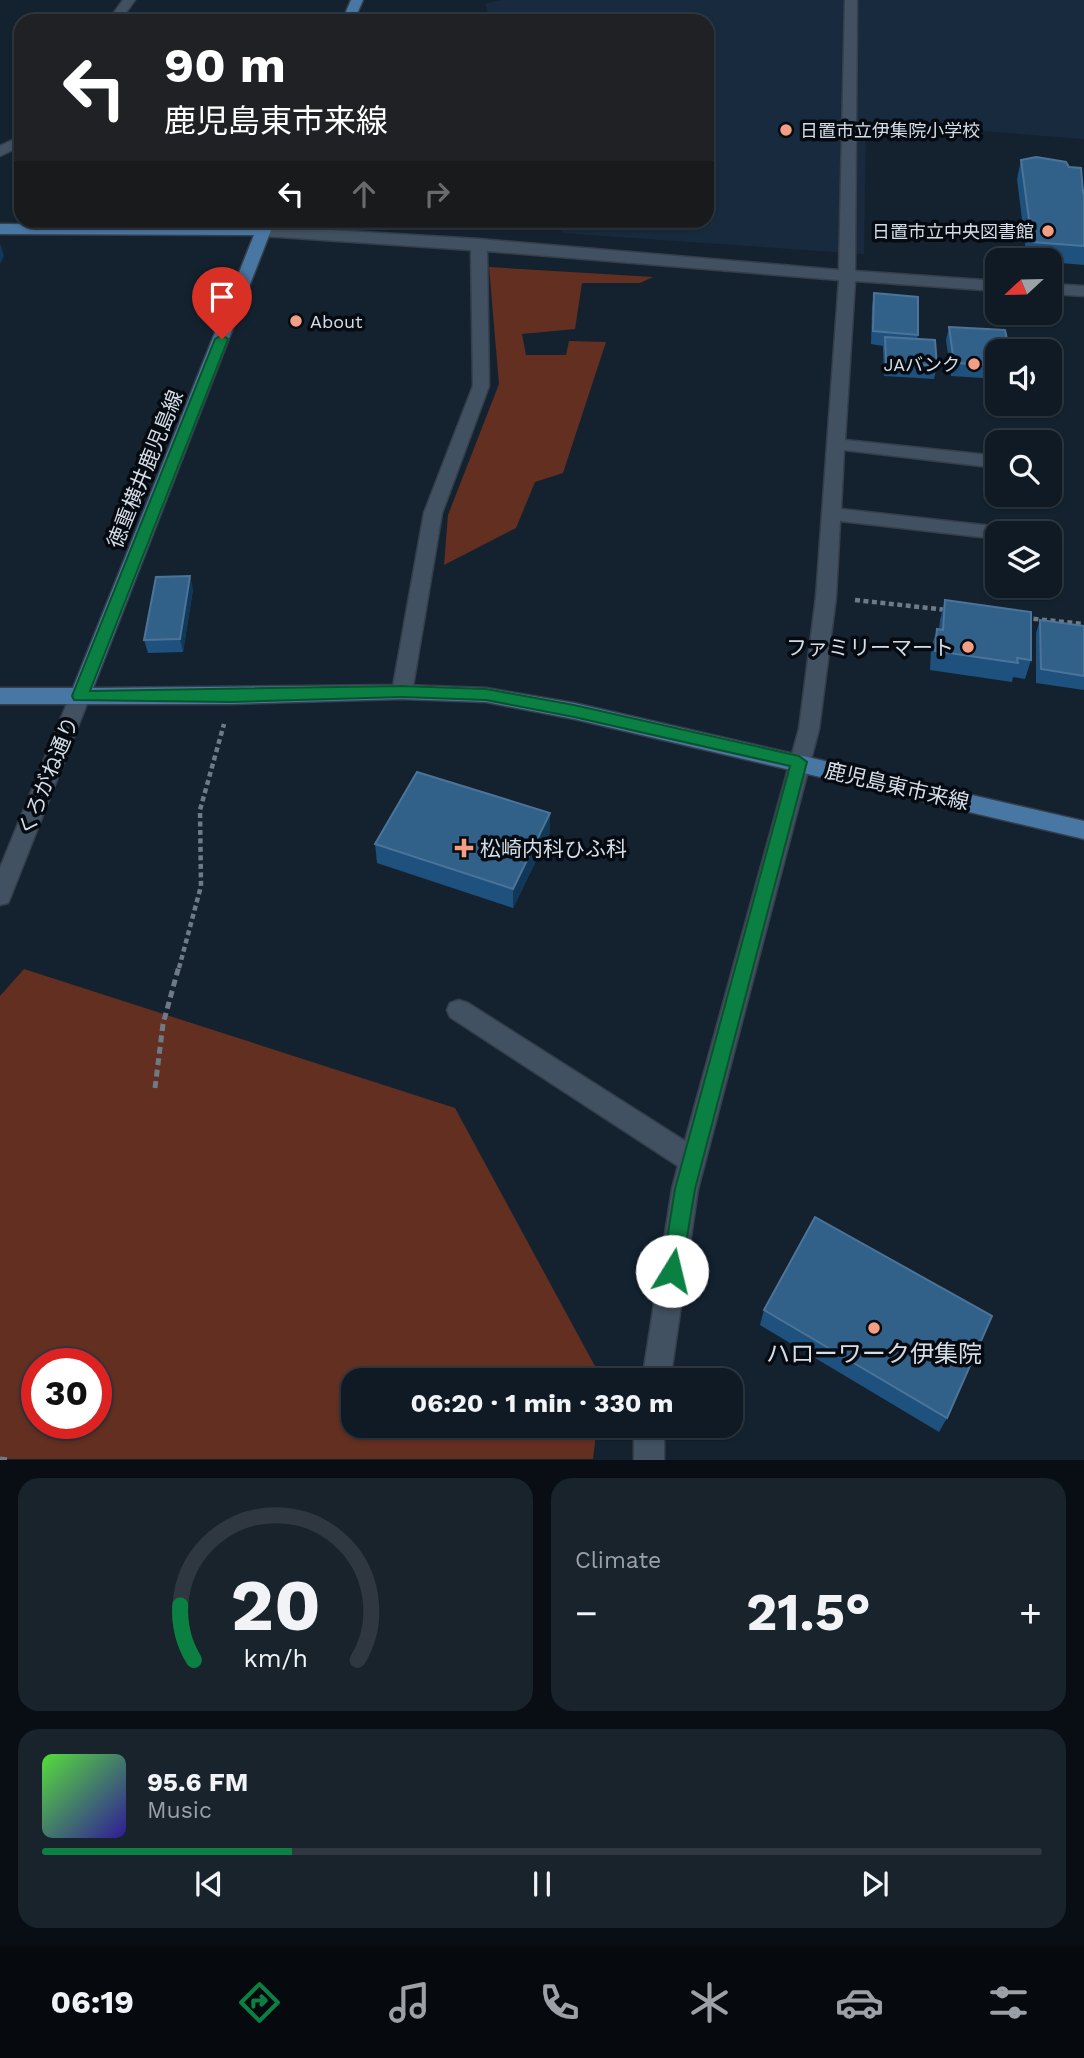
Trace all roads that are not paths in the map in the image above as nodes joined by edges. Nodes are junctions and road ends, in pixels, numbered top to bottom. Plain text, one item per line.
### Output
1 (851, 0) edge
2 (89, 228) edge
3 (265, 228) edge
4 (290, 228) edge
5 (0, 229) edge
6 (479, 244) junction
7 (847, 276) junction
8 (985, 285) edge
9 (1062, 290) edge
10 (1084, 291) edge
11 (836, 444) junction
12 (985, 461) edge
13 (831, 514) junction
14 (985, 531) edge
15 (402, 692) junction
16 (0, 696) edge
17 (80, 696) junction
18 (799, 762) junction
19 (1084, 830) edge
20 (0, 896) edge
21 (459, 1010) dead end
22 (692, 1161) junction
23 (658, 1368) edge
24 (649, 1438) edge
25 (649, 1460) edge

1 - 7 street
2 - 5 main road
3 - 17 main road, 徳重横井鹿児島線
4 - 6 street
6 - 7 street
6 - 15 street
7 - 8 street
7 - 11 street
9 - 10 street
11 - 12 street
11 - 13 street
13 - 14 street
13 - 18 street
15 - 17 main road, 鹿児島東市来線
15 - 18 main road, 鹿児島東市来線
16 - 17 main road, 鹿児島東市来線
17 - 20 street, くろがね通り
18 - 19 main road, 鹿児島東市来線
18 - 22 street
21 - 22 street
22 - 23 street
24 - 25 street

